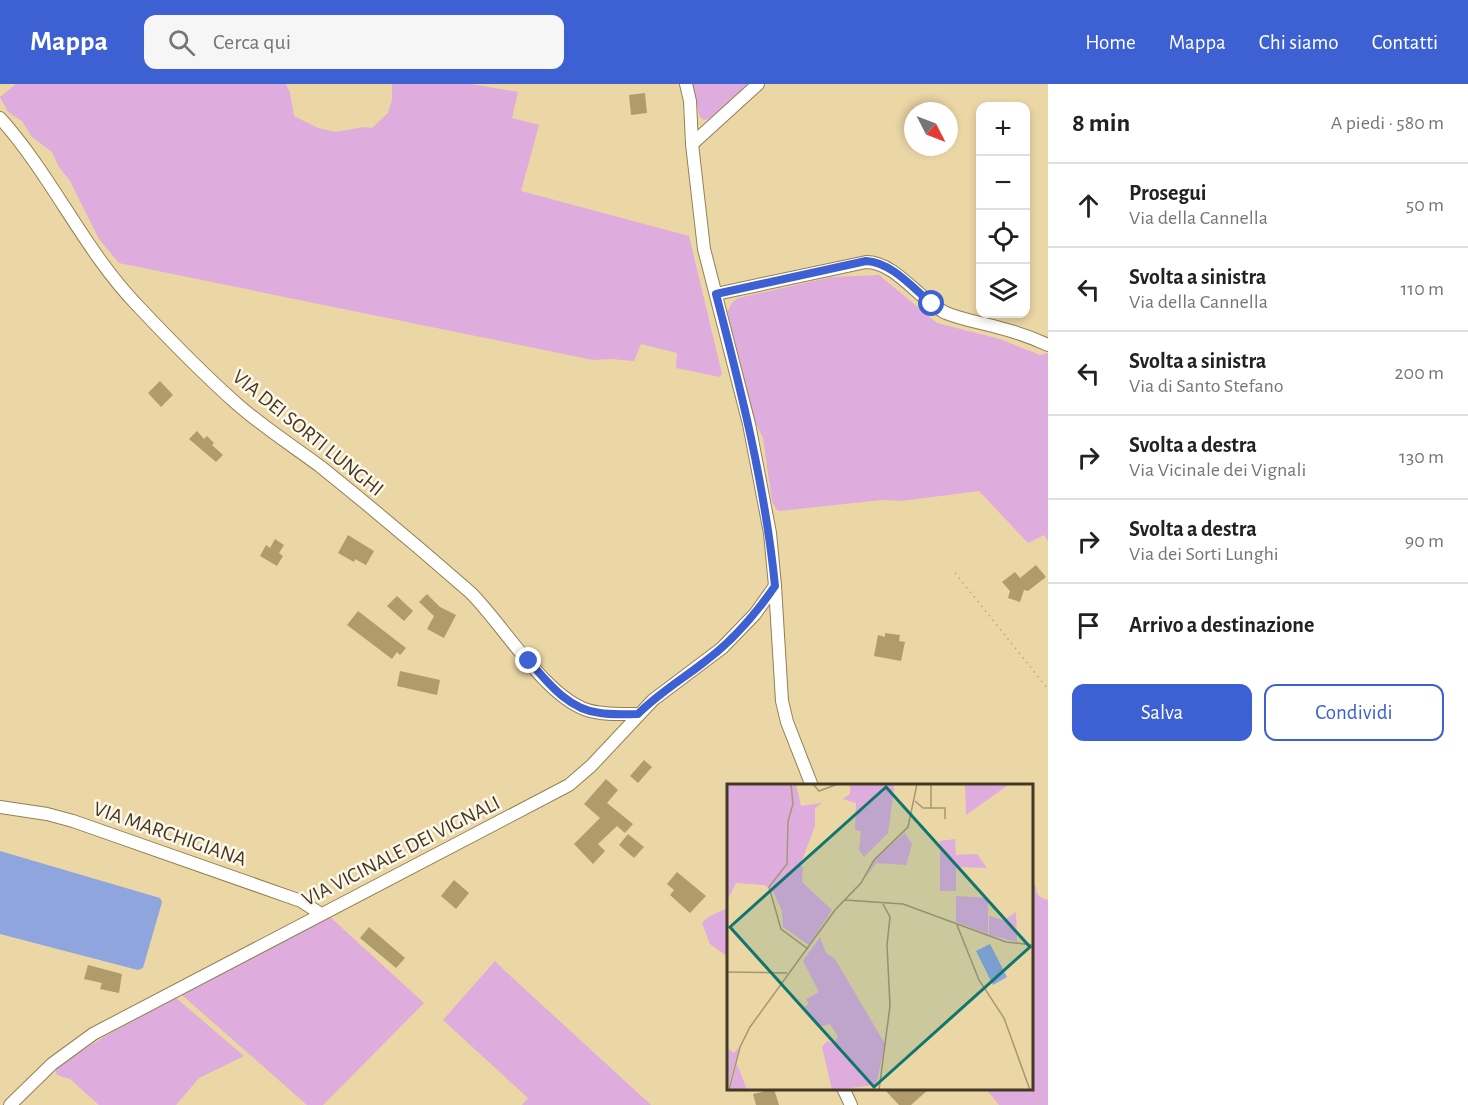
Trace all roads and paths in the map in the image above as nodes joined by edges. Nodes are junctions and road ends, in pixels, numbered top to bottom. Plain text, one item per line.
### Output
1 (686, 84) edge
2 (758, 84) edge
3 (0, 118) edge
4 (692, 144) junction
5 (716, 294) junction
6 (1048, 345) edge
7 (955, 573) dead end
8 (775, 586) junction
9 (1048, 689) edge
10 (638, 714) junction
11 (811, 784) edge
12 (0, 807) edge
13 (321, 914) junction
14 (844, 1090) edge
15 (10, 1105) edge
16 (851, 1105) edge

1 - 4 street
2 - 4 street
3 - 10 street, VIA DEI SORTI LUNGHI
4 - 5 street
5 - 6 street
5 - 8 street
7 - 9 path
8 - 10 street, VIA VICINALE DEI VIGNALI
8 - 11 street
10 - 13 street, VIA VICINALE DEI VIGNALI
12 - 13 street, VIA MARCHIGIANA
13 - 15 street, VIA VICINALE DEI VIGNALI
14 - 16 street

